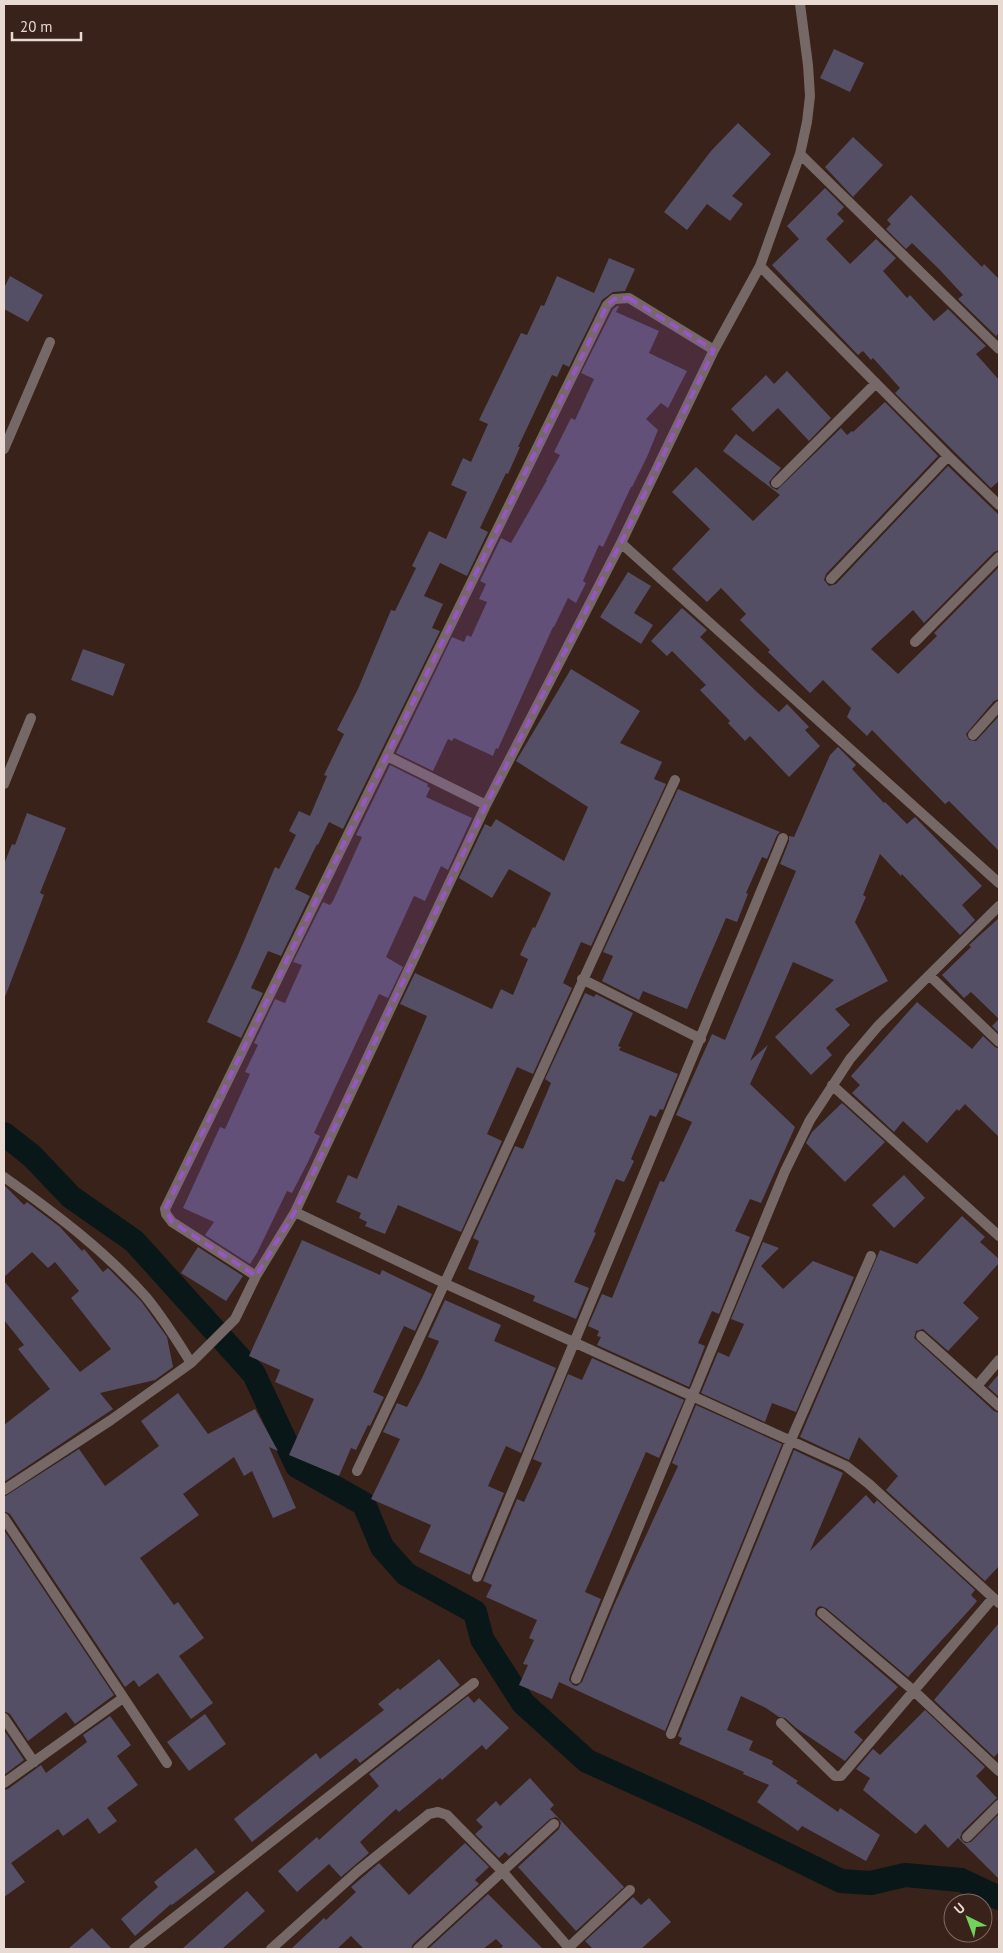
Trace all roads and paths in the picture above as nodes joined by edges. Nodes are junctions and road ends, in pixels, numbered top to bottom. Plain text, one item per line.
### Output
1 (800, 4) edge
2 (800, 154) junction
3 (760, 266) junction
4 (50, 342) dead end
5 (999, 349) edge
6 (714, 350) junction
7 (876, 383) junction
8 (4, 449) edge
9 (948, 456) junction
10 (776, 483) dead end
11 (999, 505) edge
12 (621, 543) junction
13 (999, 556) edge
14 (831, 579) dead end
15 (915, 642) dead end
16 (999, 706) edge
17 (31, 718) dead end
18 (973, 735) dead end
19 (387, 756) junction
20 (675, 780) dead end
21 (4, 784) edge
22 (486, 805) junction
23 (784, 838) dead end
24 (999, 883) edge
25 (999, 906) edge
26 (930, 976) junction
27 (582, 979) junction
28 (701, 1039) junction
29 (999, 1042) edge
30 (832, 1085) junction
31 (4, 1177) edge
32 (295, 1212) junction
33 (999, 1236) edge
34 (871, 1256) dead end
35 (256, 1276) junction
36 (446, 1284) junction
37 (921, 1336) dead end
38 (573, 1342) junction
39 (999, 1360) edge
40 (191, 1363) junction
41 (977, 1386) junction
42 (692, 1395) junction
43 (999, 1406) edge
44 (790, 1442) junction
45 (357, 1471) dead end
46 (4, 1490) edge
47 (4, 1518) edge
48 (476, 1576) dead end
49 (996, 1600) edge
50 (822, 1613) dead end
51 (576, 1679) dead end
52 (474, 1683) dead end
53 (914, 1691) junction
54 (123, 1698) junction
55 (4, 1718) edge
56 (781, 1723) dead end
57 (671, 1734) dead end
58 (34, 1762) junction
59 (167, 1763) dead end
60 (999, 1771) edge
61 (4, 1783) edge
62 (999, 1805) edge
63 (554, 1824) dead end
64 (967, 1837) dead end
65 (502, 1871) junction
66 (630, 1890) dead end
67 (134, 1949) edge
68 (271, 1949) edge
69 (418, 1949) edge
70 (568, 1949) edge

1 - 2 street
2 - 3 street
2 - 5 street
3 - 6 street
3 - 7 street
4 - 8 street
6 - 12 street
6 - 19 street
7 - 9 street
7 - 10 street
9 - 11 street
9 - 14 street
12 - 22 street
12 - 24 street
13 - 15 street
16 - 18 street
17 - 21 street
19 - 22 street
19 - 35 street
20 - 27 street
22 - 32 street
23 - 28 street
25 - 26 street
26 - 29 street
26 - 30 street
27 - 28 street
27 - 36 street
28 - 38 street
30 - 33 street
30 - 42 street
31 - 40 street
32 - 35 street
32 - 36 street
34 - 44 street
35 - 40 street
36 - 38 street
36 - 45 street
37 - 41 street
38 - 42 street
38 - 48 street
39 - 41 street
40 - 46 street
41 - 43 street
42 - 44 street
42 - 51 street
44 - 49 street
44 - 57 street
47 - 54 street
49 - 53 street
50 - 53 street
52 - 67 street
53 - 56 street
53 - 60 street
54 - 58 street
54 - 59 street
55 - 58 street
58 - 61 street
62 - 64 street
63 - 65 street
65 - 68 street
65 - 69 street
65 - 70 street
66 - 70 street

